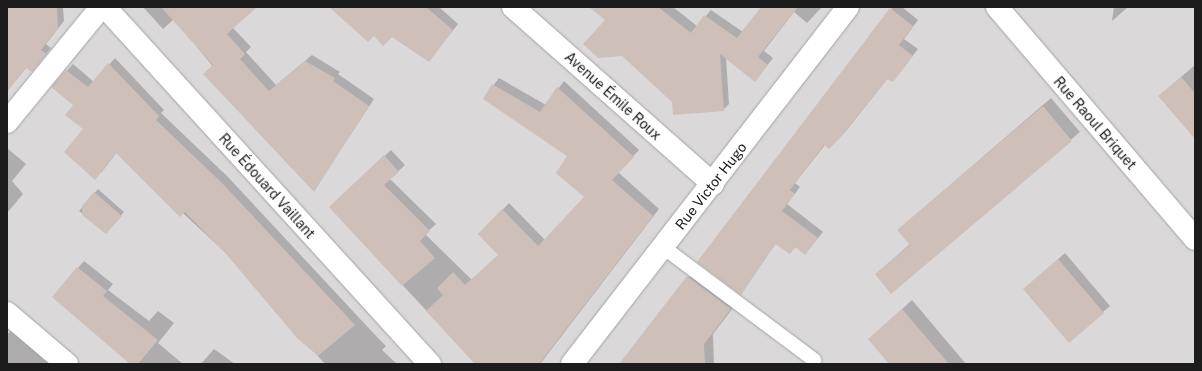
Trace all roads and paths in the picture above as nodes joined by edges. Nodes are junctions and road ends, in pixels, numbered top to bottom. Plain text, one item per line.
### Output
1 (100, 7) edge
2 (105, 7) edge
3 (513, 7) edge
4 (848, 7) edge
5 (997, 7) edge
6 (7, 122) edge
7 (713, 184) junction
8 (1195, 239) edge
9 (663, 247) junction
10 (7, 313) edge
11 (814, 360) dead end
12 (579, 361) edge
13 (67, 364) edge
14 (430, 364) edge

1 - 6 street
2 - 14 street, Rue Édouard Vaillant
3 - 7 street, Avenue Émile Roux
4 - 7 street, Rue Victor Hugo
5 - 8 street, Rue Raoul Briquet
7 - 9 street, Rue Victor Hugo
9 - 11 lane
9 - 12 street, Rue Victor Hugo
10 - 13 street

